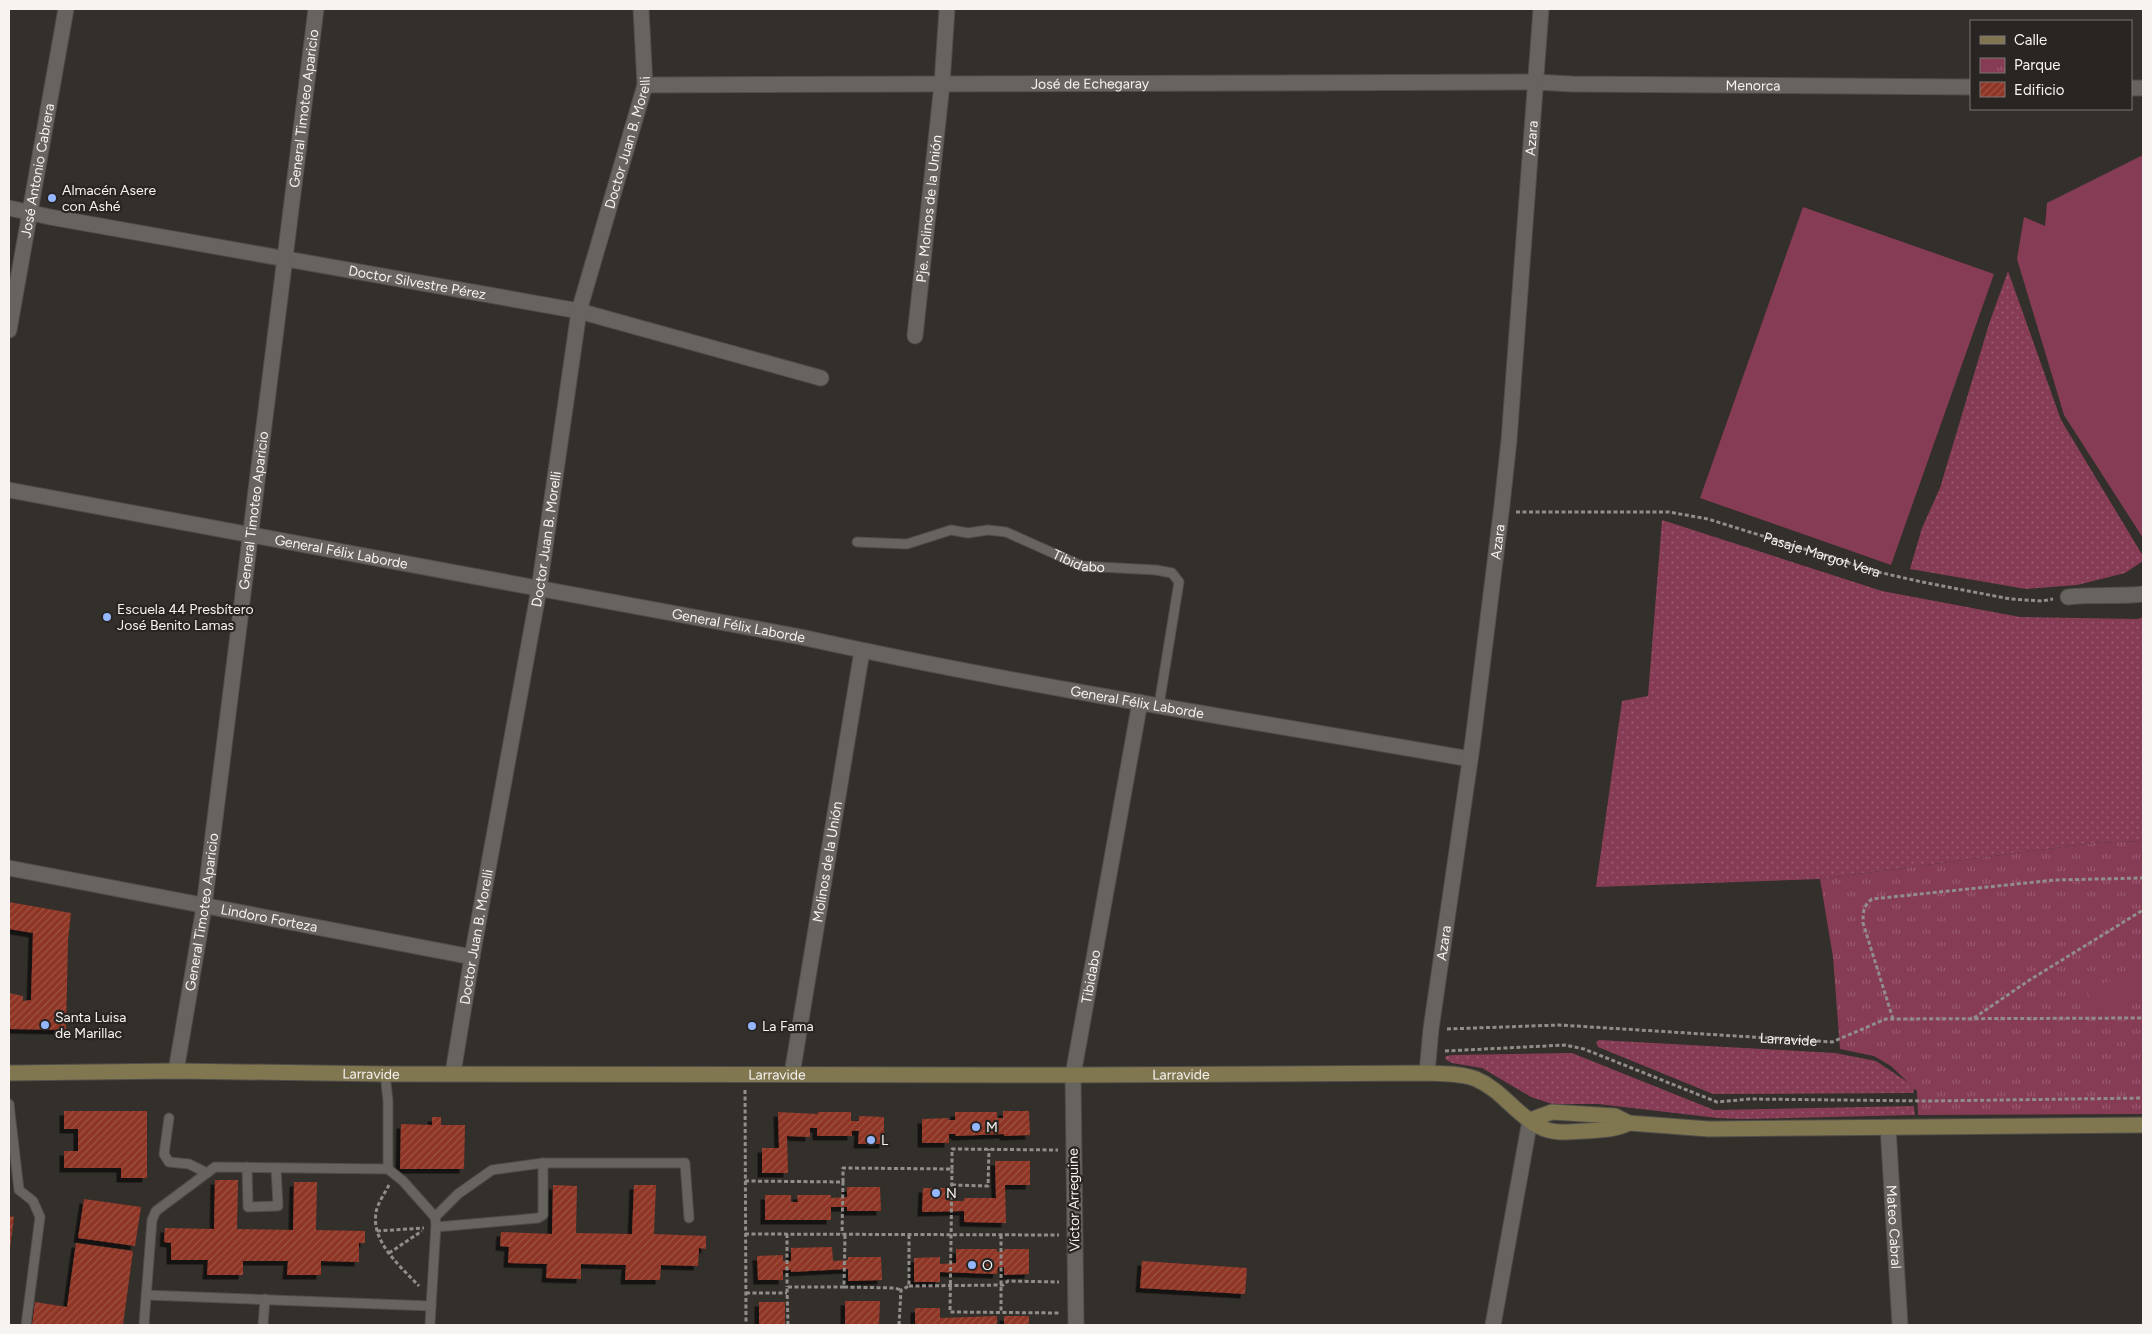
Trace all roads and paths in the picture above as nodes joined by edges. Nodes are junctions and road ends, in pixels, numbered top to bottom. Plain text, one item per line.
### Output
1 (66, 9) edge
2 (316, 9) edge
3 (641, 9) edge
4 (947, 9) edge
5 (1541, 9) edge
6 (1535, 82) junction
7 (942, 84) junction
8 (645, 85) junction
9 (1970, 87) edge
10 (9, 208) edge
11 (30, 212) junction
12 (283, 258) junction
13 (579, 311) junction
14 (9, 330) edge
15 (915, 336) dead end
16 (821, 378) dead end
17 (9, 490) edge
18 (1501, 513) junction
19 (251, 535) junction
20 (857, 542) dead end
21 (539, 589) junction
22 (2143, 594) edge
23 (2068, 597) joint
24 (862, 651) junction
25 (1140, 702) junction
26 (1159, 705) junction
27 (1470, 759) junction
28 (9, 868) edge
29 (2143, 878) edge
30 (204, 906) junction
31 (2143, 910) edge
32 (472, 957) junction
33 (2143, 1018) edge
34 (1893, 1019) junction
35 (1974, 1019) junction
36 (1431, 1029) junction
37 (1429, 1051) junction
38 (176, 1071) junction
39 (1427, 1072) junction
40 (9, 1073) edge
41 (453, 1073) junction
42 (385, 1074) junction
43 (746, 1074) junction
44 (792, 1074) junction
45 (1073, 1075) junction
46 (2143, 1098) edge
47 (9, 1104) edge
48 (169, 1118) dead end
49 (1530, 1120) junction
50 (2143, 1125) edge
51 (1888, 1127) junction
52 (989, 1149) junction
53 (1074, 1150) junction
54 (543, 1163) junction
55 (247, 1167) junction
56 (276, 1168) junction
57 (952, 1169) junction
58 (391, 1171) junction
59 (207, 1173) junction
60 (745, 1181) junction
61 (843, 1182) junction
62 (952, 1185) junction
63 (435, 1217) junction
64 (689, 1218) dead end
65 (436, 1227) junction
66 (377, 1231) junction
67 (745, 1234) junction
68 (787, 1234) junction
69 (843, 1234) junction
70 (909, 1234) junction
71 (951, 1234) junction
72 (1075, 1234) junction
73 (1001, 1235) junction
74 (389, 1253) junction
75 (1075, 1283) junction
76 (1001, 1285) junction
77 (909, 1286) junction
78 (950, 1286) junction
79 (788, 1287) junction
80 (844, 1287) junction
81 (901, 1290) junction
82 (746, 1293) junction
83 (788, 1293) junction
84 (146, 1295) junction
85 (265, 1299) junction
86 (431, 1302) junction
87 (1001, 1312) junction
88 (1076, 1319) edge
89 (26, 1325) edge
90 (145, 1325) edge
91 (263, 1325) edge
92 (430, 1325) edge
93 (746, 1325) edge
94 (788, 1325) edge
95 (899, 1325) edge
96 (1493, 1325) edge
97 (1900, 1325) edge

1 - 11 street, José Antonio Cabrera
2 - 12 street, General Timoteo Aparicio
3 - 8 street, Doctor Juan B. Morelli
4 - 7 street
5 - 6 street, Azara
6 - 7 street, José de Echegaray
6 - 9 street, Menorca
6 - 18 street, Azara
7 - 8 street, José de Echegaray
7 - 15 street, Pje. Molinos de la Unión
8 - 13 street, Doctor Juan B. Morelli
10 - 11 street, Doctor Silvestre Pérez
11 - 12 street, Doctor Silvestre Pérez
11 - 14 street, José Antonio Cabrera
12 - 13 street, Doctor Silvestre Pérez
12 - 19 street, General Timoteo Aparicio
13 - 16 street, Doctor Silvestre Pérez
13 - 21 street, Doctor Juan B. Morelli
17 - 19 street, General Félix Laborde
18 - 23 path, Pasaje Margot Vera
18 - 27 street, Azara
19 - 21 street, General Félix Laborde
19 - 30 street, General Timoteo Aparicio
20 - 26 lane, Tibidabo
21 - 24 street, General Félix Laborde
21 - 32 street, Doctor Juan B. Morelli
22 - 23 street
24 - 25 street, General Félix Laborde
24 - 44 street, Molinos de la Unión
25 - 26 street, General Félix Laborde
25 - 45 street, Tibidabo
26 - 27 street, General Félix Laborde
27 - 36 street, Azara
28 - 30 street, Lindoro Forteza
29 - 34 path
30 - 32 street, Lindoro Forteza
30 - 38 street, General Timoteo Aparicio
31 - 35 path
32 - 41 street, Doctor Juan B. Morelli
33 - 35 path, Larravide
34 - 35 path, Larravide
34 - 36 path, Larravide
36 - 37 street, Azara
37 - 39 street, Azara
37 - 46 path
38 - 40 street, Larravide
38 - 42 street, Larravide
39 - 45 street, Larravide
39 - 49 street, Larravide
41 - 42 street, Larravide
41 - 43 street, Larravide
42 - 58 lane
43 - 44 street, Larravide
43 - 60 path
44 - 45 street, Larravide
45 - 53 street, Víctor Arreguine
47 - 89 lane
48 - 59 lane
49 - 51 street, Larravide
49 - 96 street
50 - 51 street, Larravide
51 - 97 street, Mateo Cabral
52 - 53 path
52 - 57 path
52 - 62 path
53 - 72 street, Víctor Arreguine
54 - 63 lane
54 - 64 lane
54 - 65 lane
55 - 56 lane
55 - 56 lane
55 - 59 lane
56 - 58 lane
57 - 61 path
57 - 62 path
58 - 63 lane
58 - 66 path
59 - 84 lane
60 - 61 path
60 - 67 path
61 - 69 path
62 - 71 path
63 - 65 lane
65 - 86 lane
66 - 74 path
66 - 74 path
67 - 68 path
67 - 82 path
68 - 69 path
68 - 79 path
69 - 70 path
69 - 80 path
70 - 71 path
70 - 77 path
71 - 73 path
71 - 78 path
72 - 73 path
72 - 75 street, Víctor Arreguine
73 - 76 path
74 - 86 path
75 - 76 path
75 - 88 street, Víctor Arreguine
76 - 78 path
76 - 87 path
77 - 78 path
77 - 81 path
78 - 87 path
79 - 80 path
79 - 83 path
80 - 81 path
81 - 95 path
82 - 83 path
82 - 93 path
83 - 94 path
84 - 85 lane
84 - 90 lane
85 - 86 lane
85 - 91 lane
86 - 92 lane
87 - 88 path

